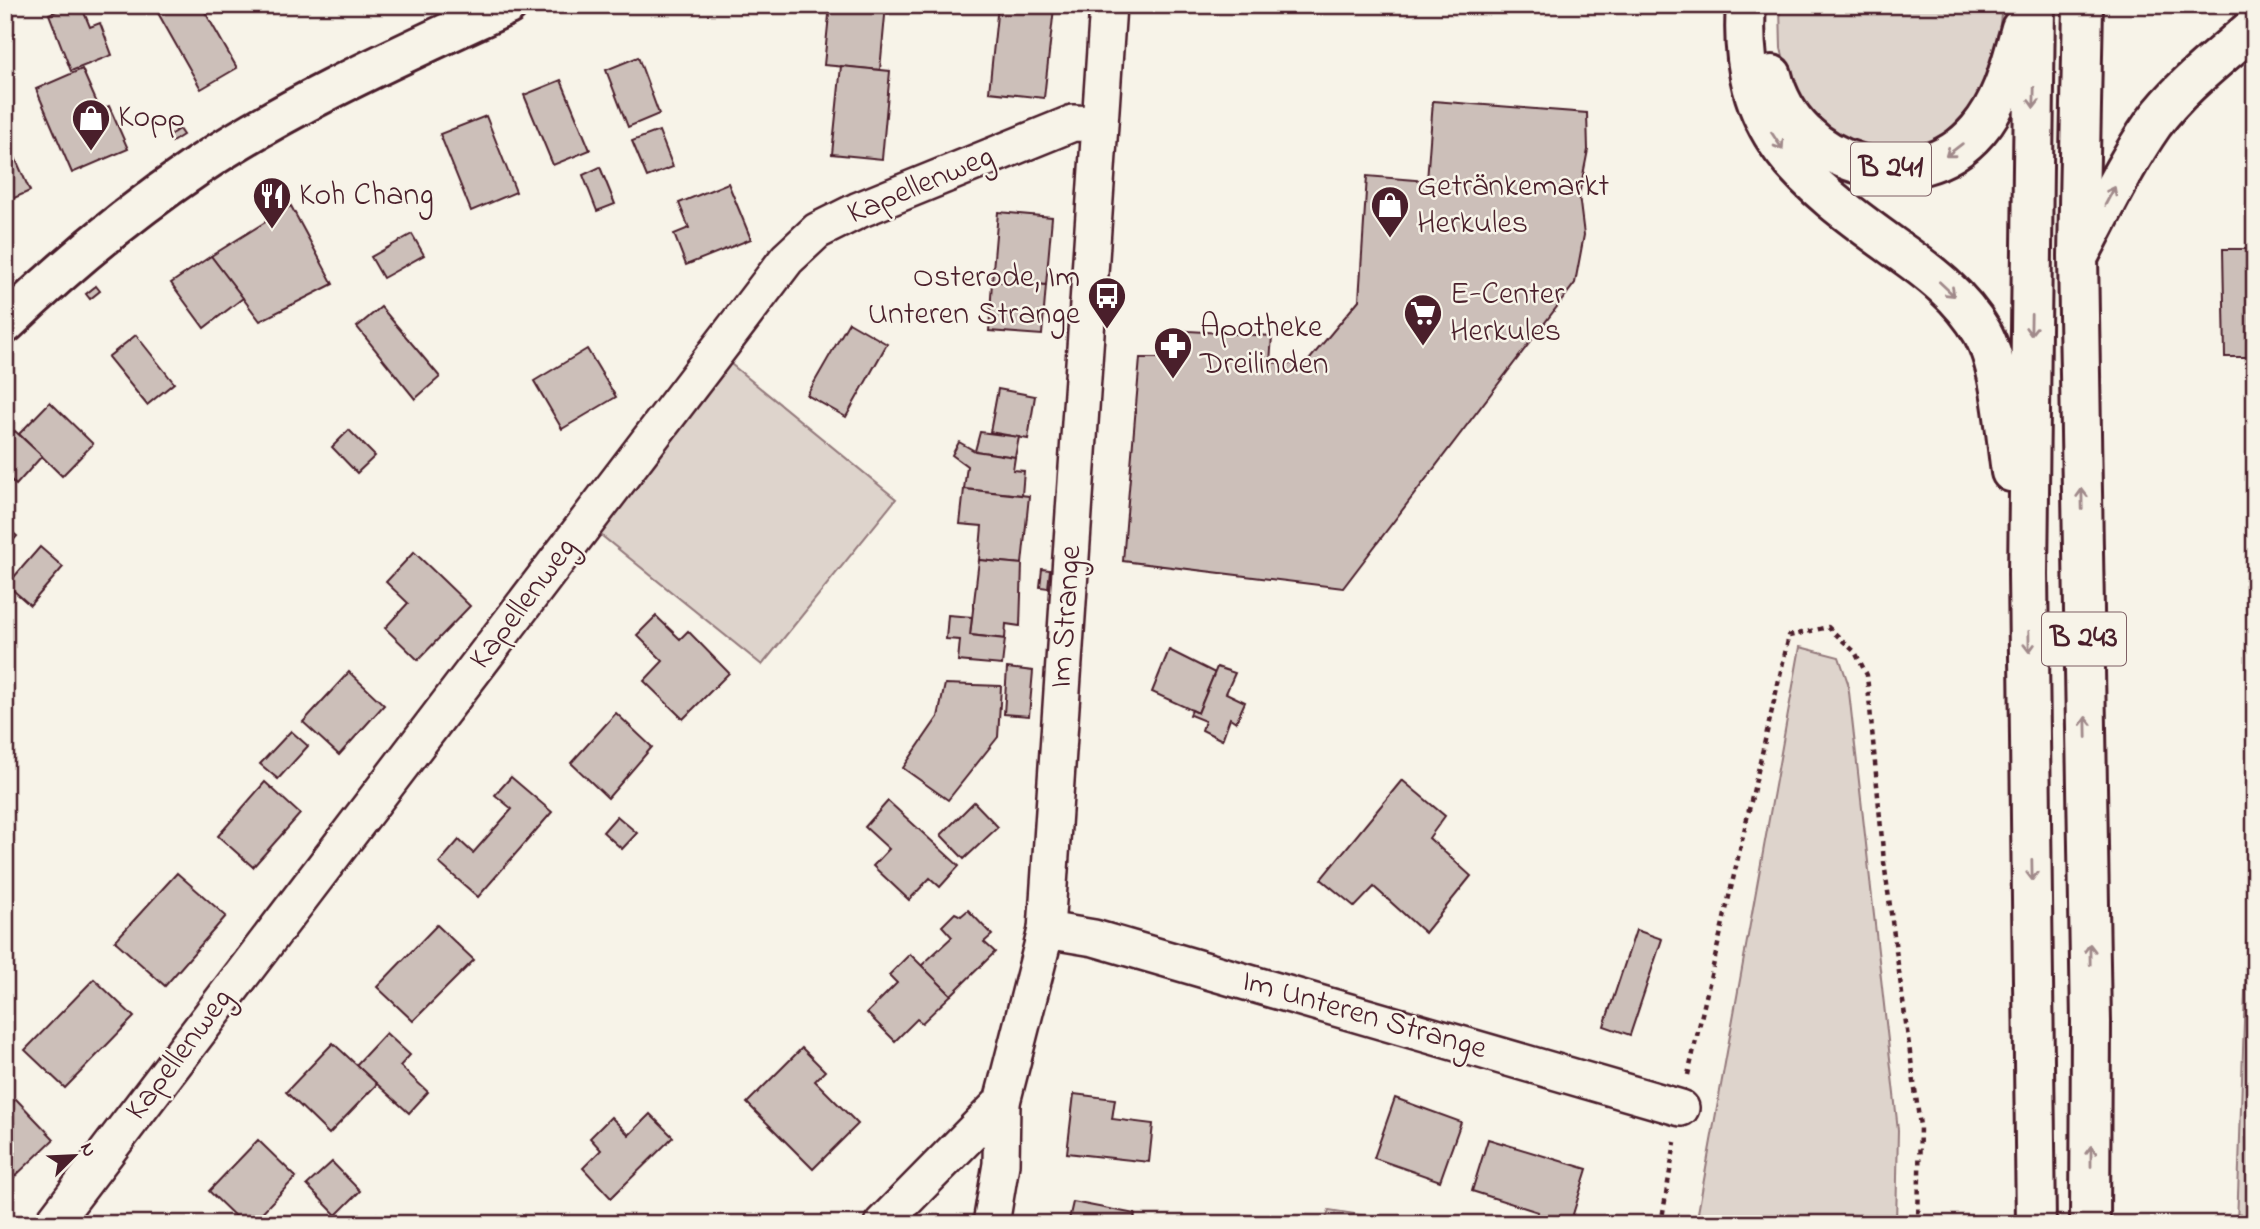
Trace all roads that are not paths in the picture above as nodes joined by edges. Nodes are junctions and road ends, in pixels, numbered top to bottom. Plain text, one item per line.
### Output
1 (508, 5) edge
2 (1108, 5) edge
3 (1746, 5) edge
4 (1766, 5) edge
5 (2026, 5) edge
6 (2035, 5) edge
7 (2083, 5) edge
8 (2255, 26) edge
9 (1099, 124) junction
10 (2078, 257) junction
11 (5, 324) edge
12 (2028, 574) junction
13 (1046, 930) junction
14 (1002, 1102) junction
15 (1681, 1108) road end
16 (52, 1224) edge
17 (882, 1224) edge
18 (991, 1224) edge
19 (2036, 1224) edge
20 (2090, 1224) edge

1 - 11 main road
2 - 9 street, Im Strange
3 -> 12 main road
5 -> 4 main road, B 241
6 -> 12 main road, B 243
7 - 10 main road, B 243
10 -> 8 main road
9 - 13 street, Im Strange
9 - 16 street, Kapellenweg
20 -> 10 main road, B 243
12 -> 19 main road, B 243
13 - 14 street, Im Strange
13 - 15 street, Im Unteren Strange
14 - 17 street
14 - 18 street, Im Strange

